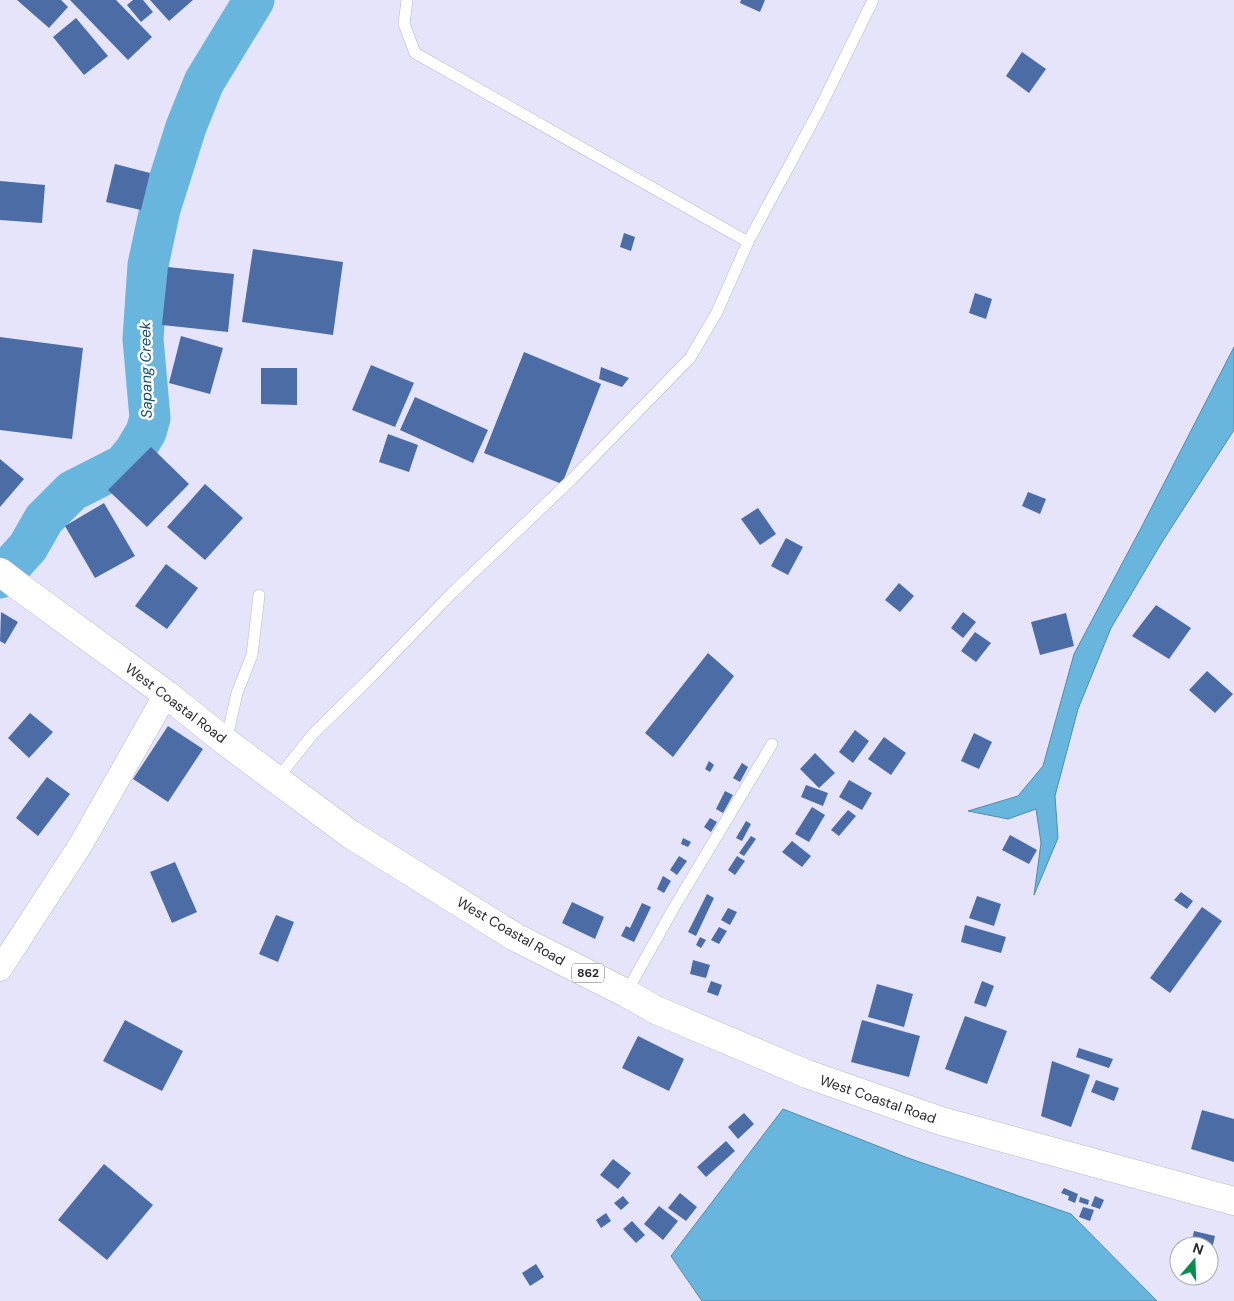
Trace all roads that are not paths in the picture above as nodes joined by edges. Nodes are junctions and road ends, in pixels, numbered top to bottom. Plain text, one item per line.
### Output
1 (407, 0) edge
2 (873, 0) edge
3 (748, 242) junction
4 (0, 572) edge
5 (258, 595) dead end
6 (166, 694) junction
7 (226, 742) junction
8 (772, 744) dead end
9 (277, 779) junction
10 (0, 969) edge
11 (626, 993) junction
12 (1234, 1201) edge

1 - 3 lane
2 - 3 lane
3 - 9 lane
4 - 6 main road, West Coastal Road / 862
5 - 7 lane
6 - 7 main road, West Coastal Road / 862
6 - 10 street
7 - 9 main road, West Coastal Road / 862
8 - 11 lane
9 - 11 main road, West Coastal Road / 862
11 - 12 main road, West Coastal Road / 862

